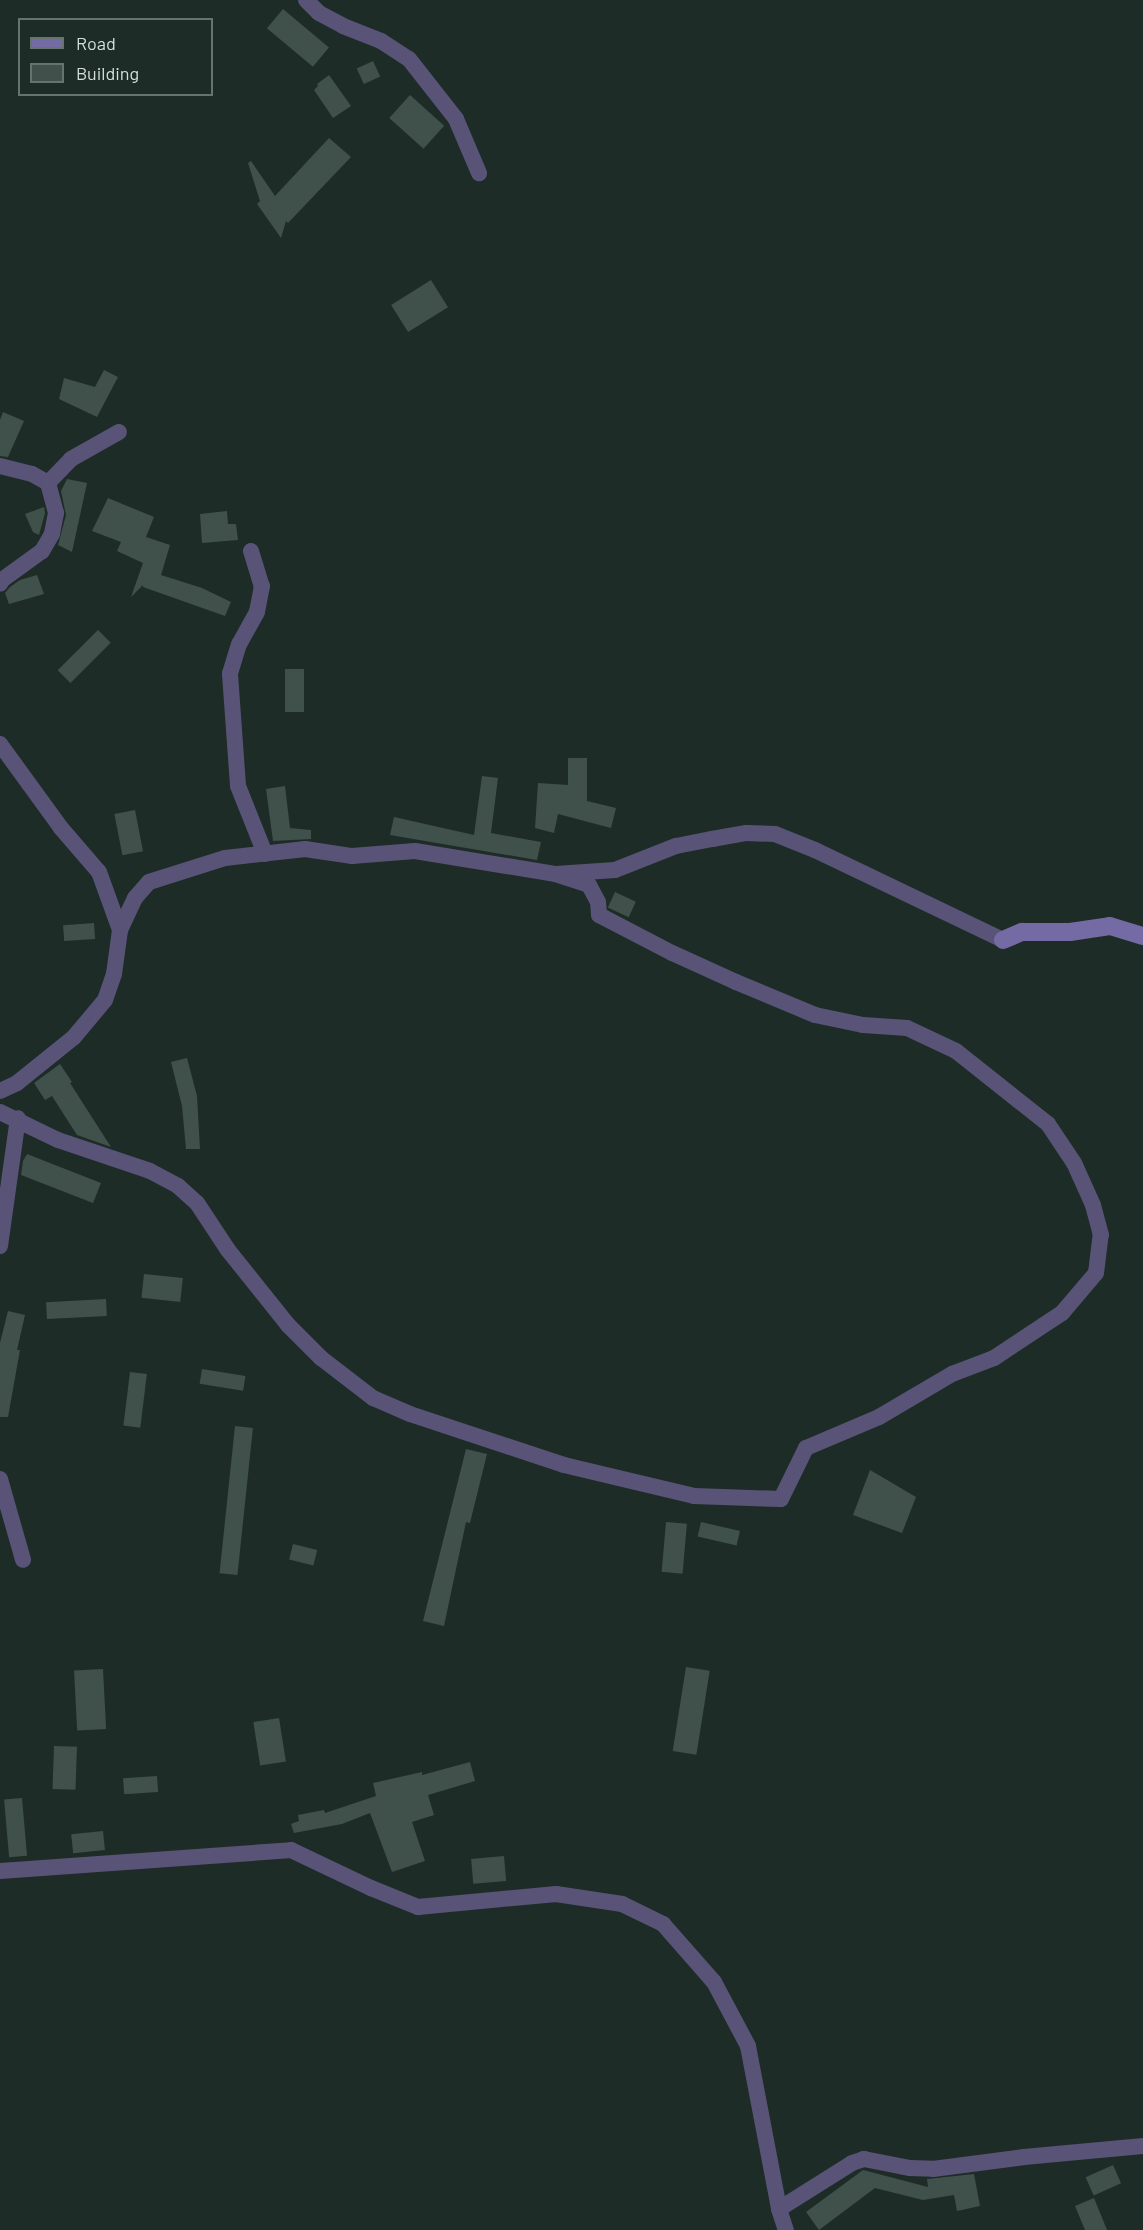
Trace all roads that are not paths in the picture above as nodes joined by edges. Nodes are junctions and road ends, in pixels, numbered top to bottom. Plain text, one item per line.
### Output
1 (306, 0) edge
2 (479, 173) dead end
3 (119, 432) dead end
4 (0, 466) edge
5 (48, 483) junction
6 (251, 552) dead end
7 (0, 584) edge
8 (0, 744) edge
9 (265, 854) junction
10 (556, 874) junction
11 (120, 930) junction
12 (1143, 936) edge
13 (1002, 940) joint
14 (0, 1091) edge
15 (0, 1112) edge
16 (18, 1118) junction
17 (0, 1246) edge
18 (0, 1479) edge
19 (23, 1560) dead end
20 (0, 1871) edge
21 (1143, 2146) edge
22 (779, 2210) junction
23 (786, 2230) edge

1 - 2 street
3 - 5 street
4 - 5 street
5 - 7 street
6 - 9 street
8 - 11 street
9 - 10 street
9 - 11 street
10 - 13 street
10 - 16 street
11 - 14 street
12 - 13 street
15 - 16 street
16 - 17 street
18 - 19 street
20 - 22 street
21 - 22 street
22 - 23 street

